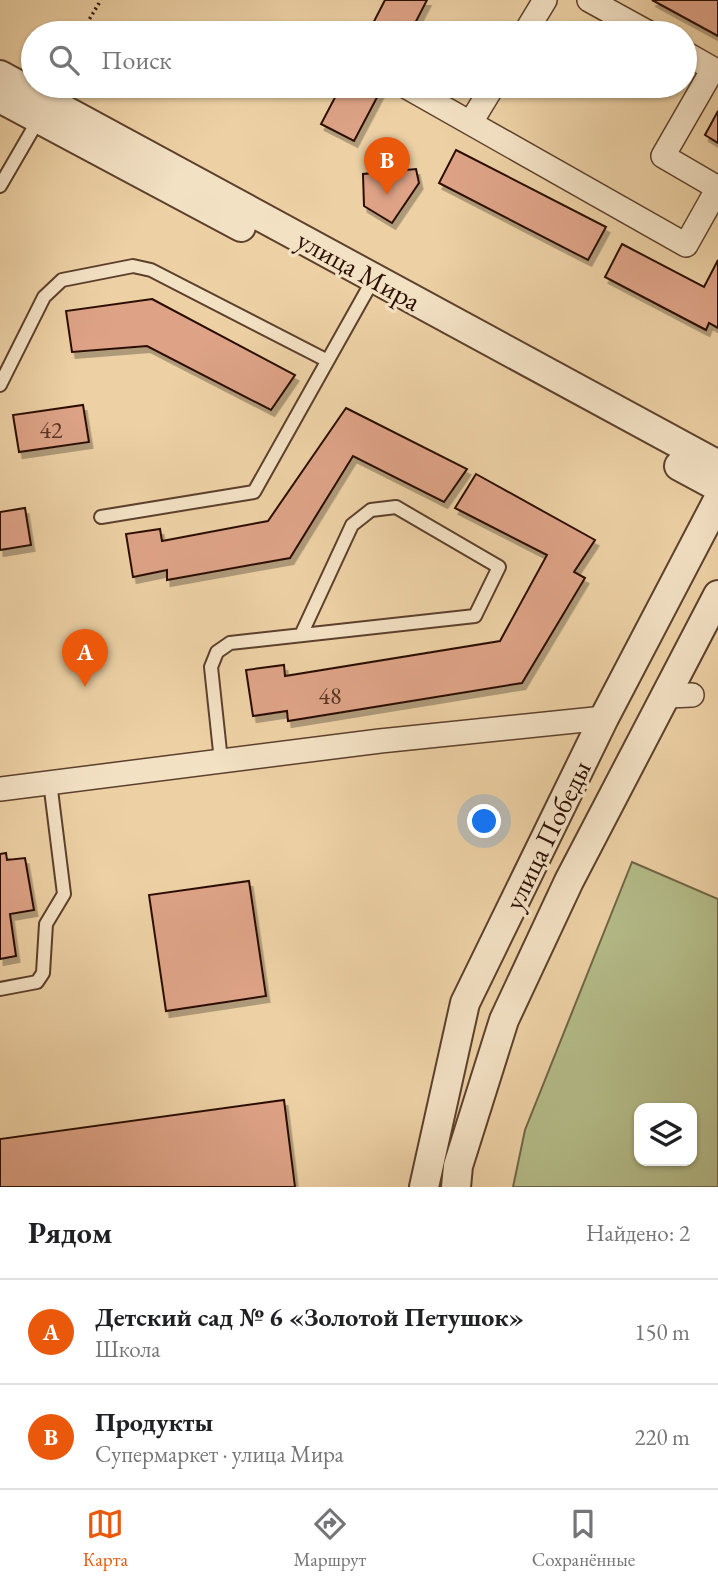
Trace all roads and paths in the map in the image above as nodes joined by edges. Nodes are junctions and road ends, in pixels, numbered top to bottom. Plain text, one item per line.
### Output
1 (101, 0) edge
2 (545, 0) edge
3 (589, 0) edge
4 (88, 21) edge
5 (532, 21) edge
6 (627, 21) edge
7 (697, 60) edge
8 (0, 75) edge
9 (21, 91) edge
10 (697, 97) edge
11 (0, 98) edge
12 (30, 98) edge
13 (427, 98) edge
14 (486, 98) edge
15 (696, 98) edge
16 (44, 109) junction
17 (471, 122) junction
18 (0, 186) edge
19 (718, 188) edge
20 (368, 286) junction
21 (326, 360) junction
22 (0, 385) edge
23 (718, 465) edge
24 (718, 487) edge
25 (718, 500) edge
26 (101, 517) dead end
27 (718, 595) edge
28 (301, 635) junction
29 (604, 718) junction
30 (221, 761) junction
31 (50, 782) junction
32 (0, 789) edge
33 (0, 989) edge
34 (424, 1187) edge
35 (456, 1187) edge

1 - 4 path
2 - 5 street
3 - 6 street
7 - 10 street
8 - 9 street, улица Мира
11 - 16 street, улица Мира
12 - 16 street, улица Мира
13 - 17 street
14 - 17 street
15 - 19 street
16 - 18 lane
16 - 20 street, улица Мира
17 - 19 street
20 - 21 lane
20 - 23 street, улица Мира
20 - 24 street, улица Мира
21 - 22 lane
21 - 26 lane
25 - 29 street, улица Победы
27 - 35 street, улица Победы
28 - 28 lane
28 - 30 lane
29 - 30 street
29 - 34 street, улица Победы
30 - 31 street
31 - 32 street
31 - 33 lane

